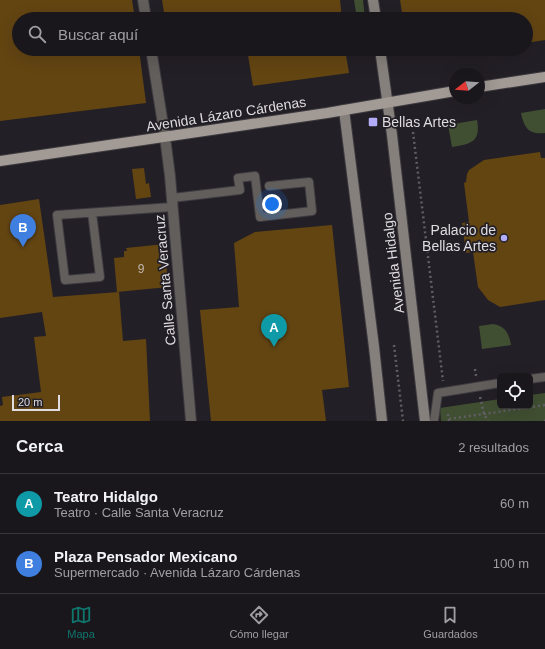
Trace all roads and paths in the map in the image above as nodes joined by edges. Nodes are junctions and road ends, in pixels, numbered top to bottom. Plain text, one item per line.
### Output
1 (143, 0) edge
2 (373, 0) edge
3 (145, 12) edge
4 (375, 12) edge
5 (152, 56) edge
6 (381, 56) edge
7 (545, 76) edge
8 (485, 86) edge
9 (449, 92) edge
10 (388, 102) junction
11 (344, 110) junction
12 (413, 132) dead end
13 (165, 138) junction
14 (0, 161) edge
15 (269, 186) dead end
16 (172, 202) junction
17 (92, 213) junction
18 (394, 345) dead end
19 (545, 377) edge
20 (533, 379) edge
21 (497, 384) edge
22 (445, 392) junction
23 (545, 405) edge
24 (449, 420) edge
25 (191, 421) edge
26 (382, 421) edge
27 (403, 421) edge
28 (425, 421) edge
29 (434, 421) edge

1 - 3 street
2 - 4 main road
5 - 13 street, Calle Santa Veracruz
6 - 10 main road, Avenida Hidalgo
7 - 8 main road
9 - 10 main road, Avenida Lázaro Cárdenas
10 - 11 main road, Avenida Lázaro Cárdenas
10 - 28 main road, Avenida Hidalgo
11 - 13 main road, Avenida Lázaro Cárdenas
11 - 26 main road, Avenida Hidalgo
12 - 22 path
13 - 14 main road, Avenida Lázaro Cárdenas
13 - 16 street, Calle Santa Veracruz
15 - 16 lane
16 - 17 lane
16 - 25 street, Calle Santa Veracruz
17 - 17 lane
18 - 27 path
19 - 20 lane
21 - 22 lane
22 - 24 path
22 - 29 lane
23 - 24 path

